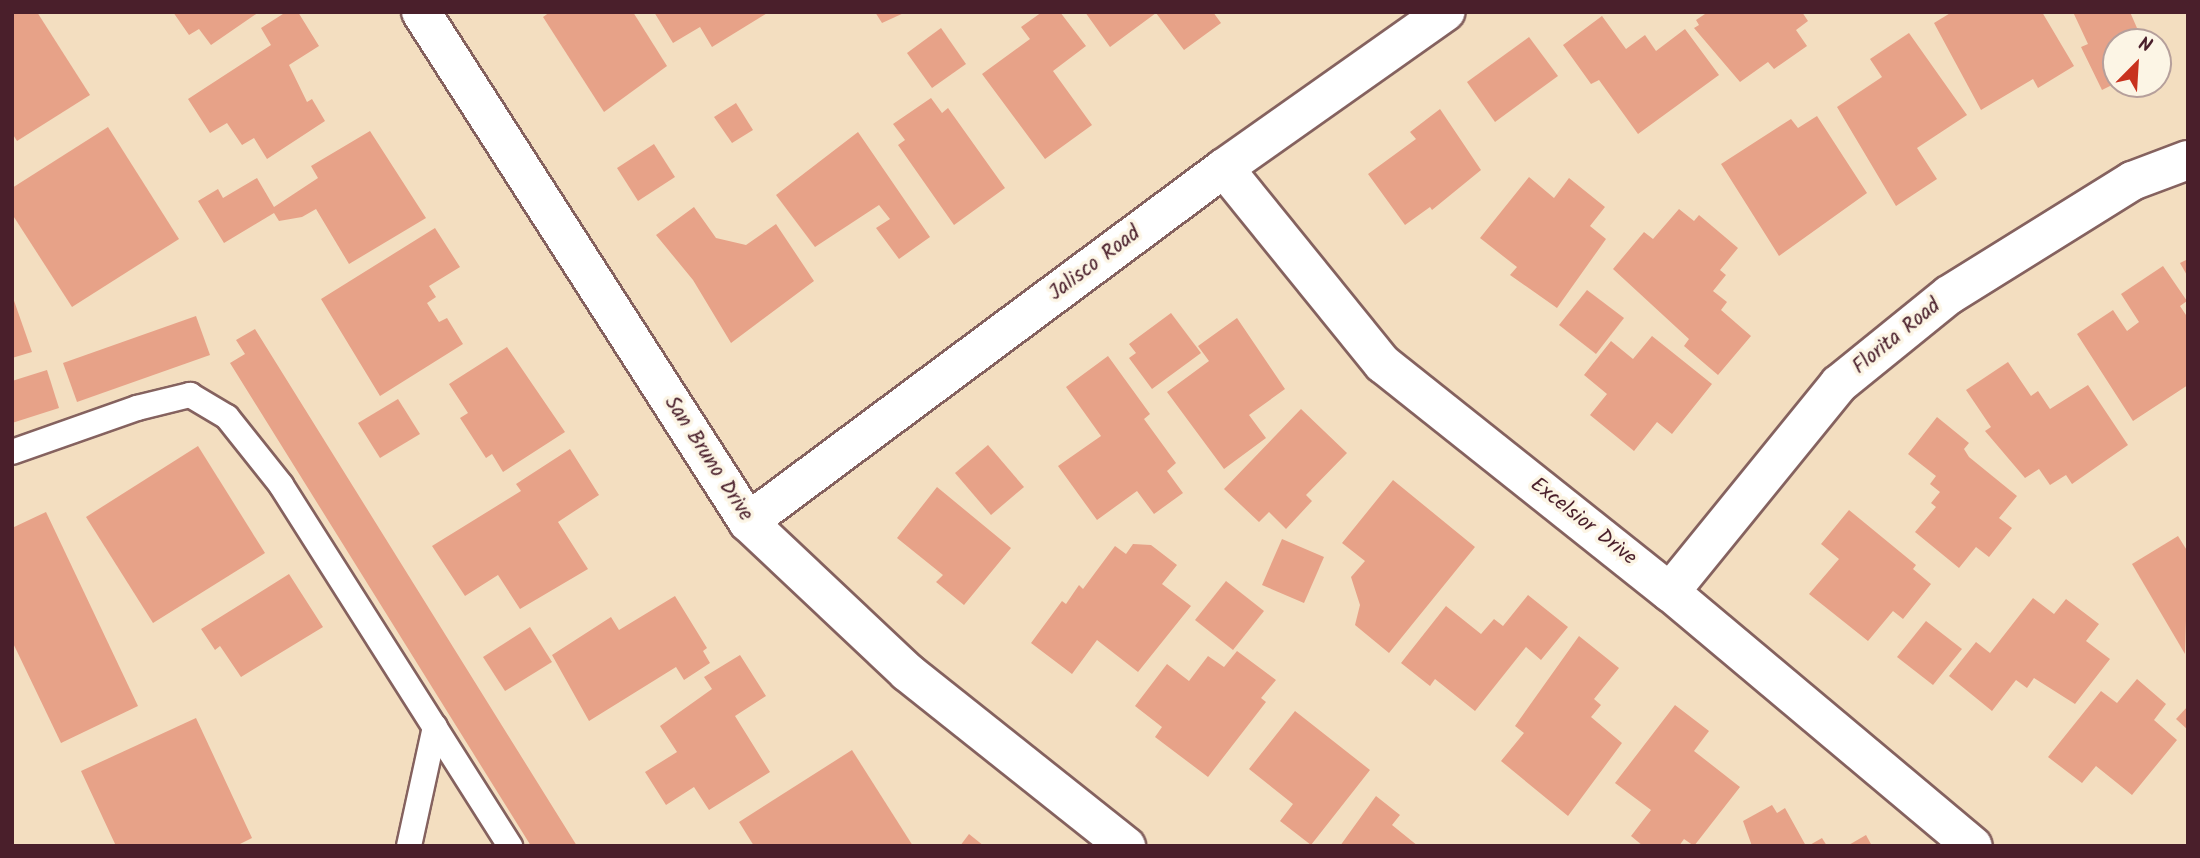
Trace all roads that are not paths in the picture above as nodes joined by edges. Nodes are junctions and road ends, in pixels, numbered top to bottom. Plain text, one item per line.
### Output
1 (421, 12) edge
2 (1445, 12) edge
3 (2188, 160) edge
4 (1224, 168) junction
5 (12, 452) edge
6 (748, 522) junction
7 (1671, 592) junction
8 (435, 727) junction
9 (409, 846) edge
10 (510, 846) edge
11 (1126, 846) edge
12 (1973, 846) edge

1 - 6 street, San Bruno Drive
2 - 4 street, Jalisco Road
3 - 7 street, Florita Road
4 - 6 street, Jalisco Road
4 - 7 street, Excelsior Drive
5 - 8 lane
6 - 11 street, San Bruno Drive
7 - 12 street, Excelsior Drive
8 - 9 lane
8 - 10 lane

